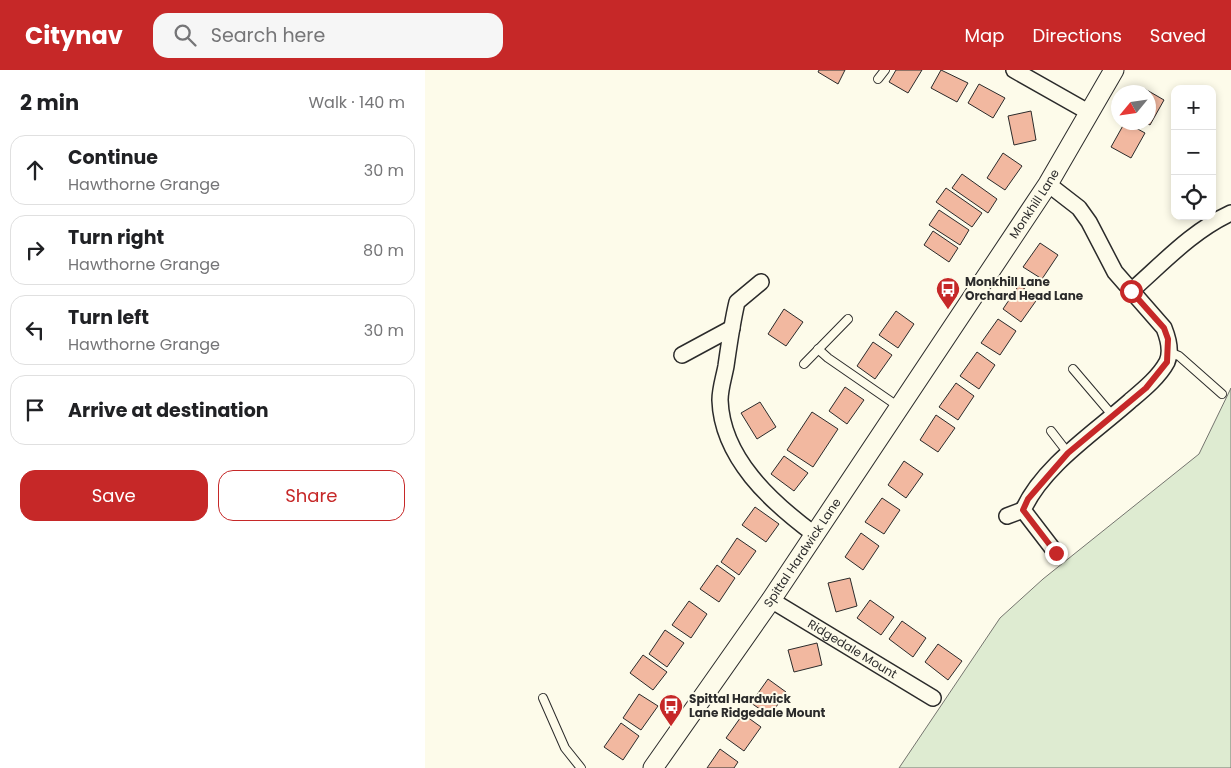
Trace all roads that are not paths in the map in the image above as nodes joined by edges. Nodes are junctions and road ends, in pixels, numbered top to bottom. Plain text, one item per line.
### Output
1 (885, 70) edge
2 (1014, 70) edge
3 (1114, 70) edge
4 (878, 79) dead end
5 (1090, 113) junction
6 (1048, 184) junction
7 (1231, 213) edge
8 (761, 282) dead end
9 (1131, 291) junction
10 (848, 319) dead end
11 (732, 328) junction
12 (948, 334) joint
13 (818, 349) junction
14 (1169, 352) junction
15 (682, 355) dead end
16 (804, 364) dead end
17 (1073, 369) dead end
18 (1222, 394) dead end
19 (899, 407) junction
20 (1113, 416) junction
21 (1051, 432) dead end
22 (1068, 453) junction
23 (1023, 510) junction
24 (1007, 516) dead end
25 (814, 534) junction
26 (1056, 553) dead end
27 (771, 600) junction
28 (543, 698) dead end
29 (933, 698) dead end
30 (581, 768) edge
31 (653, 768) edge

1 - 4 lane
2 - 5 street
3 - 5 street, Monkhill Lane
5 - 6 street, Monkhill Lane
6 - 9 street
6 - 12 street, Monkhill Lane
7 - 9 street
8 - 11 street
9 - 14 street
10 - 13 lane
11 - 15 street
11 - 25 street
12 - 19 street, Spittal Hardwick Lane
13 - 16 lane
13 - 19 lane
14 - 18 lane
14 - 20 street
17 - 20 lane
19 - 25 street, Spittal Hardwick Lane
20 - 22 street
21 - 22 lane
22 - 23 street
23 - 24 street
23 - 26 street
25 - 27 street, Spittal Hardwick Lane
27 - 29 street, Ridgedale Mount
27 - 31 street, Spittal Hardwick Lane
28 - 30 lane

